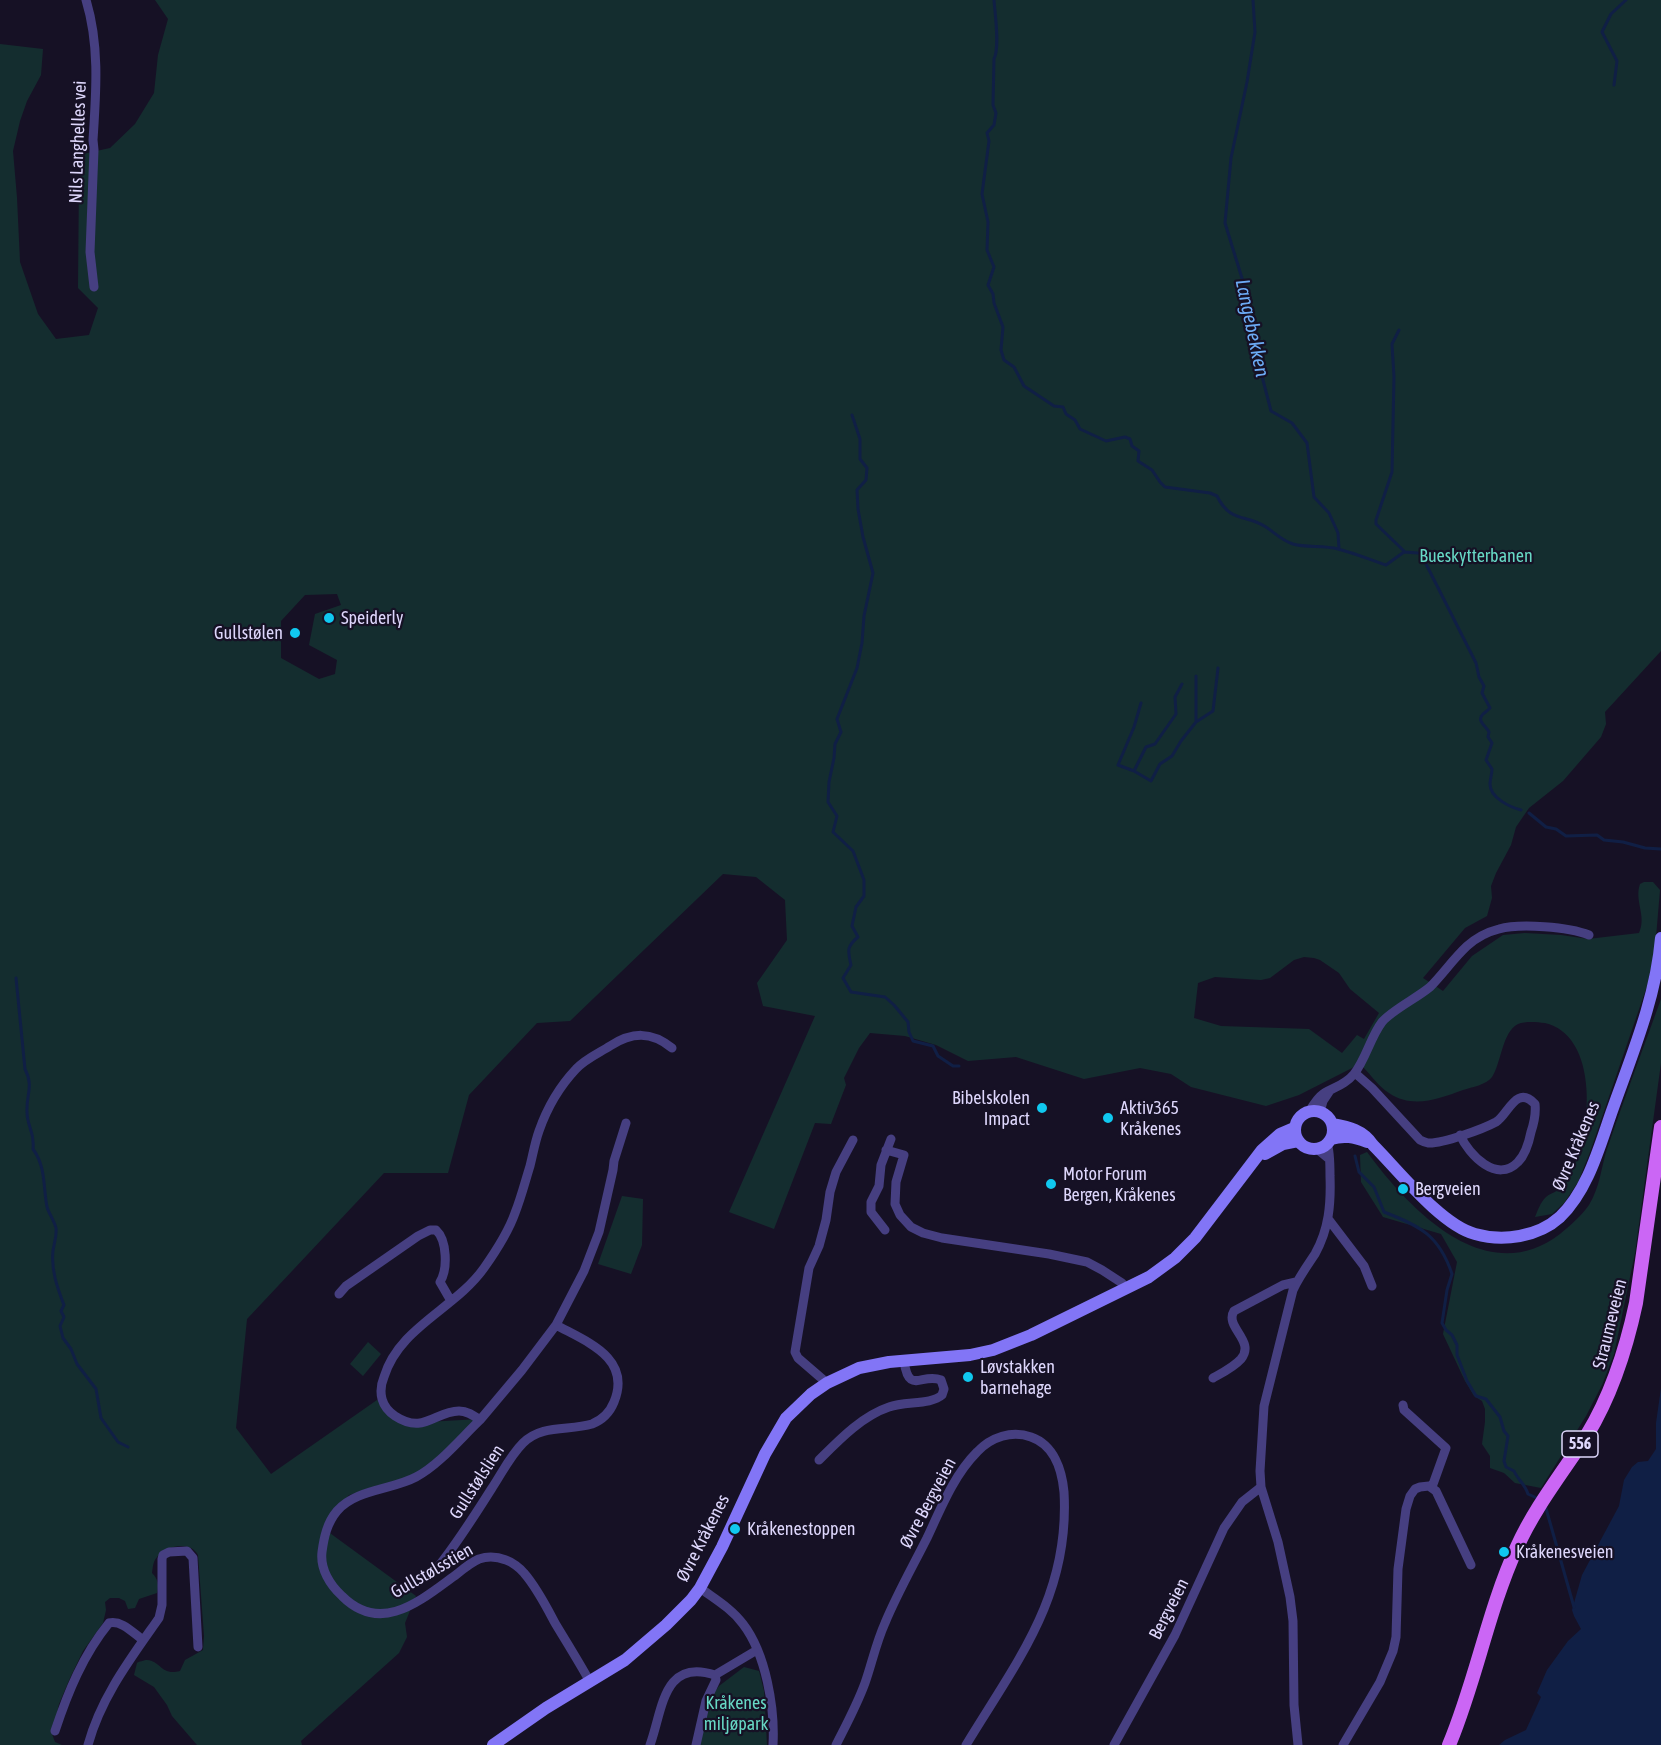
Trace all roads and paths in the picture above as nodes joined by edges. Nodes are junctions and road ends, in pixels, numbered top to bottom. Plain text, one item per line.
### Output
1 (86, 0) edge
2 (94, 287) dead end
3 (1589, 935) dead end
4 (1661, 938) edge
5 (672, 1047) dead end
6 (1355, 1072) junction
7 (1315, 1112) junction
8 (626, 1123) dead end
9 (1332, 1124) junction
10 (1661, 1127) edge
11 (1294, 1128) junction
12 (1460, 1135) junction
13 (891, 1139) dead end
14 (853, 1140) dead end
15 (1298, 1141) junction
16 (1325, 1144) junction
17 (1373, 1145) junction
18 (886, 1150) junction
19 (1254, 1162) junction
20 (1329, 1220) junction
21 (885, 1230) dead end
22 (1296, 1282) junction
23 (1372, 1286) dead end
24 (1126, 1288) junction
25 (339, 1294) dead end
26 (451, 1301) junction
27 (556, 1325) junction
28 (904, 1360) junction
29 (1213, 1378) dead end
30 (827, 1383) junction
31 (1403, 1405) dead end
32 (480, 1420) junction
33 (819, 1460) dead end
34 (1261, 1487) junction
35 (1432, 1487) junction
36 (1471, 1565) dead end
37 (438, 1567) dead end
38 (700, 1588) junction
39 (143, 1640) junction
40 (198, 1647) dead end
41 (757, 1650) junction
42 (715, 1675) junction
43 (590, 1682) junction
44 (55, 1731) dead end
45 (88, 1745) edge
46 (493, 1745) edge
47 (650, 1745) edge
48 (696, 1745) edge
49 (773, 1745) edge
50 (836, 1745) edge
51 (966, 1745) edge
52 (1114, 1745) edge
53 (1298, 1745) edge
54 (1343, 1745) edge
55 (1449, 1745) edge

1 - 2 street, Nils Langhelles vei
3 - 6 street
4 - 17 main road, Øvre Kråkenes
5 - 26 street
6 - 7 street
6 - 12 street
7 - 9 main road
7 - 11 main road
8 - 27 street, Gullstølslien
9 - 16 main road
9 - 17 main road, Øvre Kråkenes
10 - 55 main road, Straumeveien / 556
11 - 15 main road
11 - 19 main road, Øvre Kråkenes
12 - 12 street
13 - 18 street
14 - 30 street
15 - 16 main road
15 - 19 main road, Øvre Kråkenes
16 - 17 main road
16 - 20 street
18 - 21 street
18 - 24 street
19 - 24 main road, Øvre Kråkenes
20 - 22 street
20 - 23 street
22 - 29 street
22 - 34 street
24 - 28 main road, Øvre Kråkenes
25 - 26 street
26 - 32 street
27 - 32 street, Gullstølslien
27 - 37 street, Gullstølslien
28 - 30 main road, Øvre Kråkenes
28 - 33 street
30 - 38 main road, Øvre Kråkenes
31 - 35 street
32 - 43 street, Gullstølsstien
34 - 52 street, Bergveien
34 - 53 street
35 - 36 street
35 - 54 street
38 - 41 street
38 - 43 main road, Øvre Kråkenes
39 - 40 street
39 - 44 street
39 - 45 street
41 - 42 street
41 - 49 street
42 - 47 street
42 - 48 street
43 - 46 main road, Øvre Kråkenes
50 - 51 street, Øvre Bergveien

